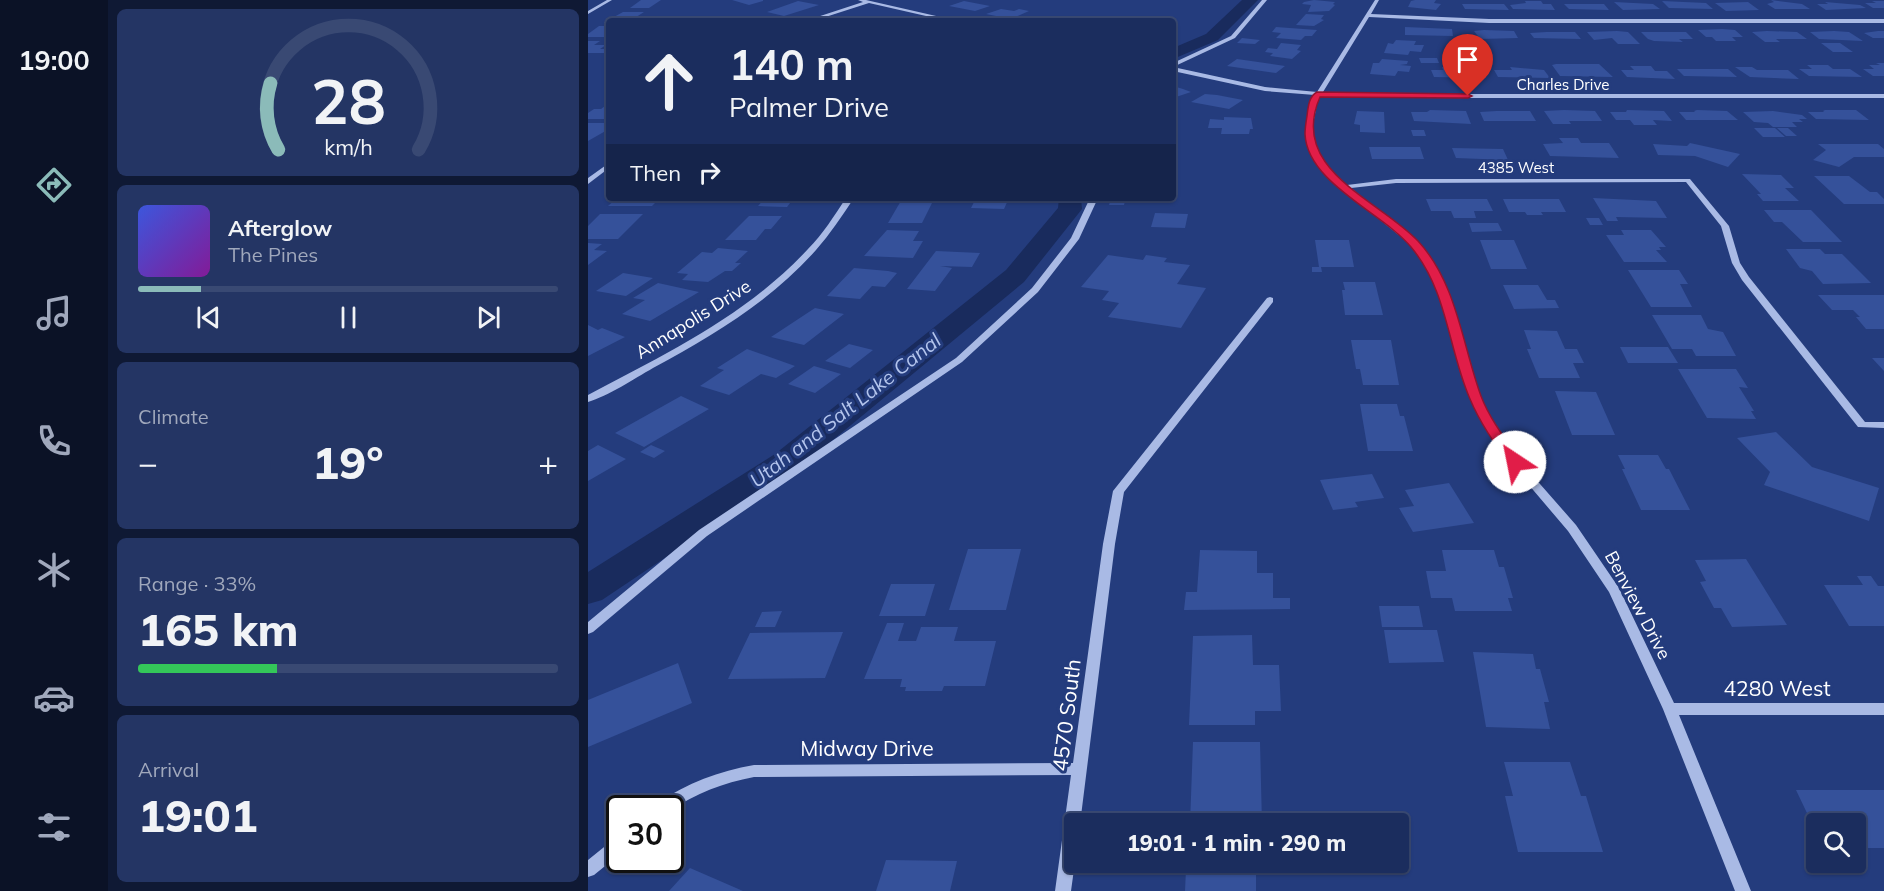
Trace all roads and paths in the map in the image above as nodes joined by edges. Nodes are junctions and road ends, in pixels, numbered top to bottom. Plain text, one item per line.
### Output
1 (610, 0) edge
2 (860, 0) edge
3 (1265, 0) edge
4 (1377, 0) edge
5 (868, 2) junction
6 (588, 13) edge
7 (1366, 15) junction
8 (817, 18) edge
9 (942, 18) edge
10 (1884, 21) edge
11 (1176, 66) edge
12 (1176, 68) edge
13 (1317, 94) junction
14 (1884, 96) edge
15 (606, 167) edge
16 (588, 182) edge
17 (1345, 187) junction
18 (848, 201) edge
19 (1093, 201) edge
20 (1270, 300) dead end
21 (588, 399) edge
22 (1884, 425) edge
23 (588, 629) edge
24 (1670, 709) junction
25 (1884, 709) edge
26 (1080, 769) junction
27 (684, 795) edge
28 (606, 855) edge
29 (588, 870) edge
30 (1063, 891) edge
31 (1743, 891) edge

1 - 6 street
2 - 5 street
3 - 11 street
4 - 7 street, Benview Drive
5 - 8 street
5 - 9 street
7 - 10 street
7 - 13 street, Benview Drive
12 - 13 street, Charles Drive
13 - 14 street, Charles Drive
13 - 17 street, Benview Drive
15 - 16 street
17 - 22 street, 4385 West
17 - 24 street, Benview Drive
18 - 21 street, Annapolis Drive
19 - 23 street
20 - 26 street, 4570 South
24 - 25 street, 4280 West
24 - 31 street, Benview Drive
26 - 27 street, Midway Drive
26 - 30 street, 4570 South
28 - 29 street

